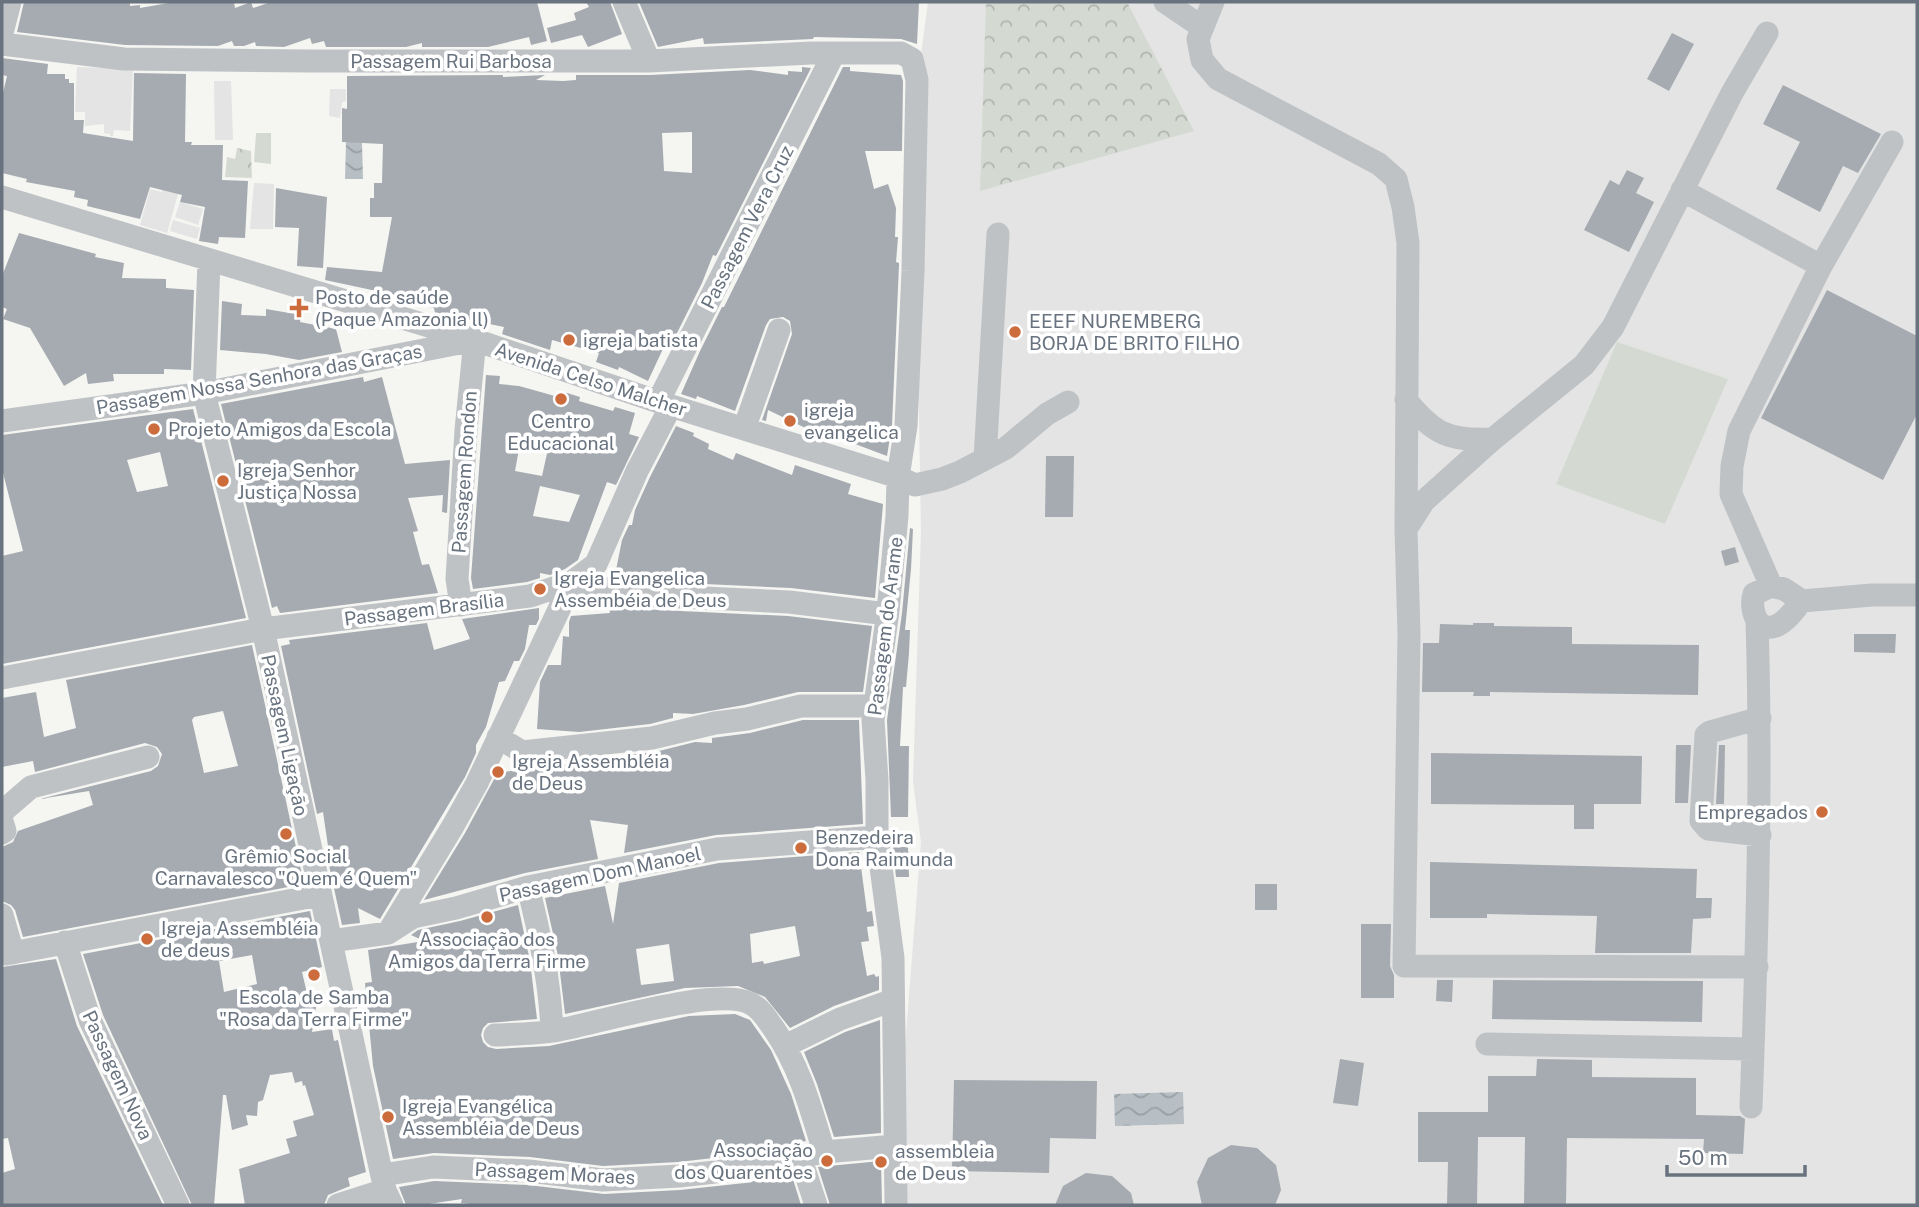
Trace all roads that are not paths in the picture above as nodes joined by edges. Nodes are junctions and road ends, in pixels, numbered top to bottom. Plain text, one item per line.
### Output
1 (10, 2) edge
2 (624, 2) edge
3 (1165, 2) edge
4 (1213, 2) edge
5 (1202, 27) junction
6 (2, 33) edge
7 (1767, 33) dead end
8 (2, 44) edge
9 (901, 52) joint
10 (834, 53) junction
11 (649, 61) junction
12 (1892, 142) dead end
13 (1682, 190) junction
14 (2, 197) edge
15 (998, 234) dead end
16 (209, 262) junction
17 (1821, 266) junction
18 (779, 330) dead end
19 (475, 340) junction
20 (204, 393) junction
21 (1406, 400) junction
22 (1068, 402) dead end
23 (665, 403) junction
24 (2, 421) edge
25 (744, 429) junction
26 (1493, 439) junction
27 (985, 459) junction
28 (898, 477) junction
29 (1406, 529) junction
30 (572, 582) junction
31 (1771, 586) junction
32 (1917, 596) edge
33 (1802, 601) junction
34 (461, 605) junction
35 (888, 611) junction
36 (1757, 621) junction
37 (263, 629) junction
38 (2, 678) edge
39 (878, 691) junction
40 (1760, 718) junction
41 (498, 737) junction
42 (148, 757) dead end
43 (2, 812) edge
44 (2, 821) edge
45 (2, 833) edge
46 (1760, 835) junction
47 (877, 837) junction
48 (528, 887) junction
49 (320, 895) junction
50 (2, 915) edge
51 (388, 933) junction
52 (331, 941) junction
53 (65, 942) junction
54 (1757, 967) junction
55 (893, 1000) junction
56 (552, 1031) junction
57 (495, 1035) dead end
58 (1487, 1044) dead end
59 (785, 1046) junction
60 (1753, 1049) junction
61 (1751, 1107) dead end
62 (895, 1146) junction
63 (824, 1152) junction
64 (800, 1157) junction
65 (386, 1190) edge
66 (178, 1205) edge
67 (338, 1205) edge
68 (816, 1205) edge
69 (896, 1205) edge

1 - 6 street
2 - 11 street
3 - 5 street
4 - 5 street
5 - 21 street
7 - 13 street
8 - 11 street, Passagem Rui Barbosa
9 - 10 street, Passagem Rui Barbosa
9 - 28 street, Passagem do Arame
10 - 11 street, Passagem Rui Barbosa
10 - 23 street, Passagem Vera Cruz
12 - 17 street
13 - 17 street
13 - 26 street
14 - 16 street, Avenida Celso Malcher
15 - 27 street
16 - 19 street, Avenida Celso Malcher
16 - 20 street, Passagem Ligação
17 - 31 street
18 - 25 street
19 - 20 street, Passagem Nossa Senhora das Graças
19 - 23 street, Avenida Celso Malcher
19 - 34 street, Passagem Rondon
20 - 24 street, Passagem Nossa Senhora das Graças
20 - 37 street, Passagem Ligação
21 - 26 street
21 - 29 street
22 - 27 street, Avenida Celso Malcher
23 - 25 street, Avenida Celso Malcher
23 - 30 street, Passagem Vera Cruz
25 - 28 street, Avenida Celso Malcher
26 - 29 street
27 - 28 street, Avenida Celso Malcher
28 - 35 street, Passagem do Arame
29 - 54 street
30 - 34 street, Passagem Brasília
30 - 35 street
30 - 41 street, Passagem Vera Cruz
31 - 33 street
31 - 36 street
32 - 33 street
33 - 36 street
34 - 37 street, Passagem Brasília
35 - 39 street, Passagem do Arame
36 - 40 street
37 - 38 street, Passagem Brasília
37 - 49 street, Passagem Ligação
39 - 41 street
39 - 47 street, Passagem do Arame
40 - 46 street
40 - 46 street
41 - 51 street, Passagem Vera Cruz
42 - 43 street
44 - 45 street
46 - 54 street
47 - 48 street, Passagem Dom Manoel
47 - 55 street, Passagem do Arame
48 - 51 street, Passagem Dom Manoel
48 - 56 street
49 - 52 street, Passagem Ligação
49 - 53 street
50 - 53 street
51 - 52 street, Passagem Dom Manoel
52 - 65 street, Passagem Ligação
53 - 66 street, Passagem Nova
54 - 60 street
55 - 59 street
55 - 62 street, Passagem do Arame
56 - 57 street
56 - 59 street
58 - 60 street
59 - 63 street
60 - 61 street
62 - 63 street, Passagem Moraes
62 - 69 street, Passagem do Arame
63 - 64 street, Passagem Moraes
64 - 65 street, Passagem Moraes
64 - 68 street
65 - 67 street, Passagem Moraes

